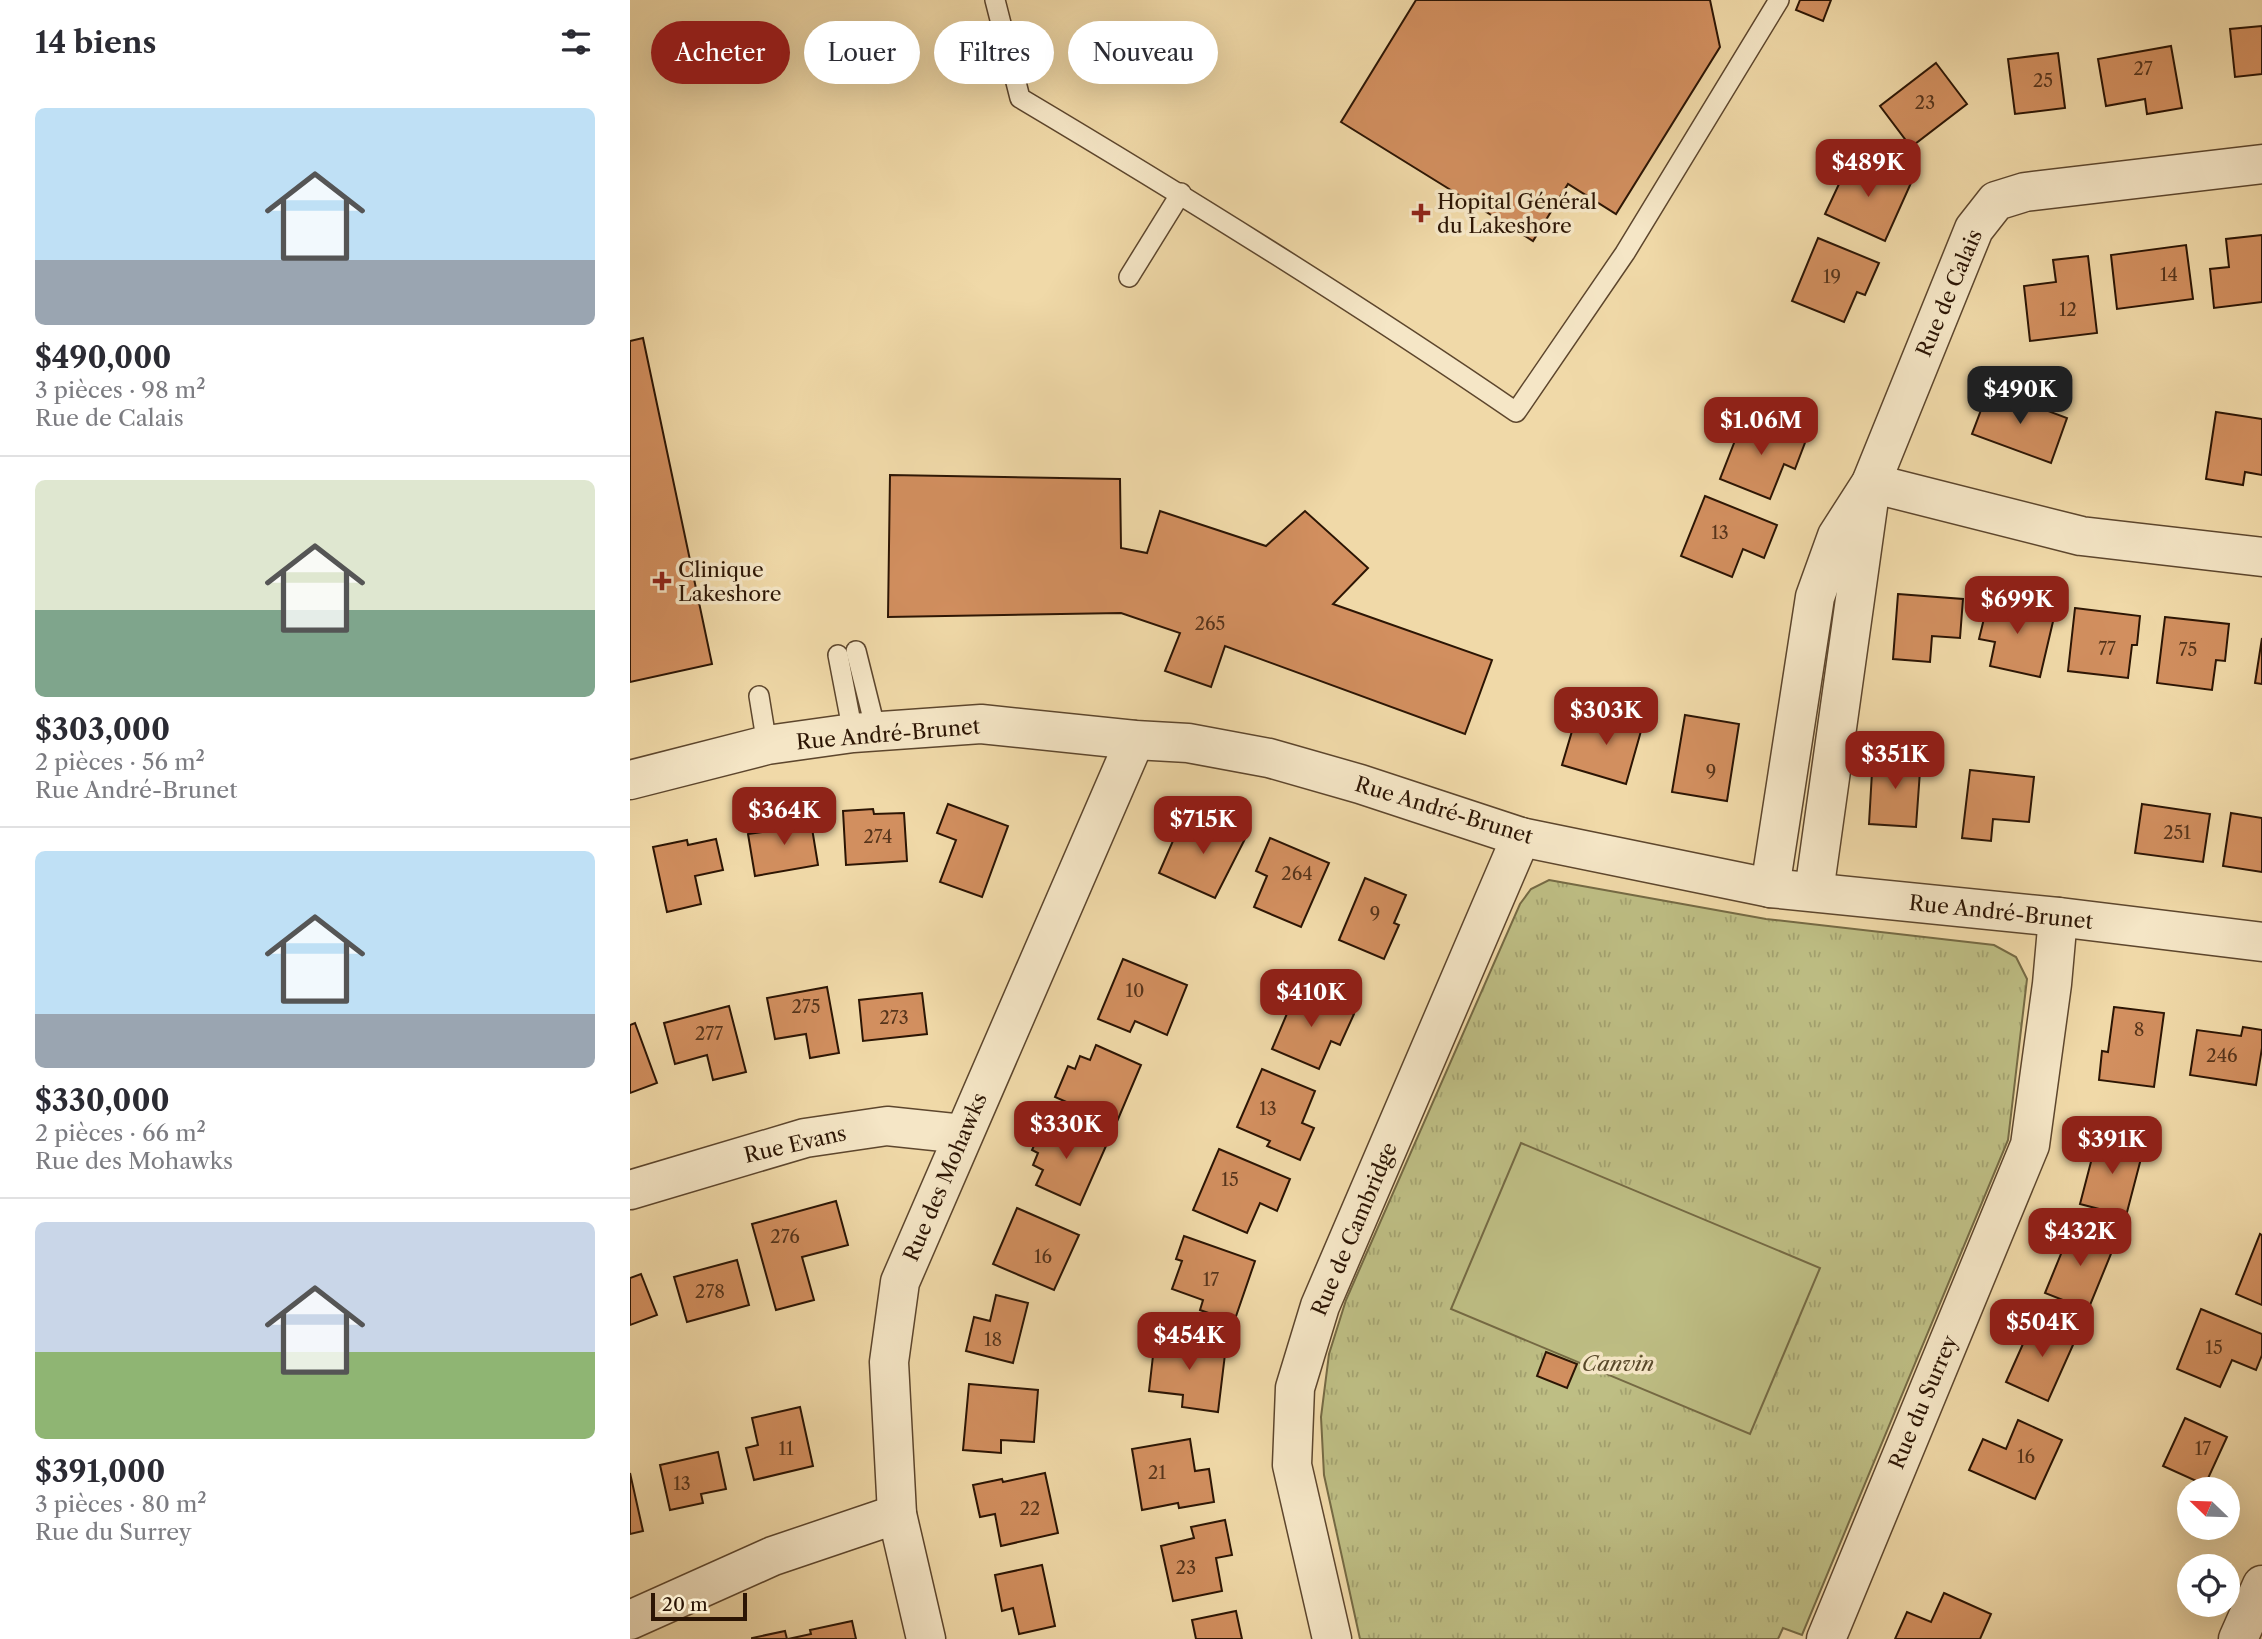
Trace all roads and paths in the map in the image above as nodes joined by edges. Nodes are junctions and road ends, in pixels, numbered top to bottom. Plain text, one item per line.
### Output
1 (995, 0) edge
2 (1779, 0) edge
3 (2262, 164) edge
4 (1181, 193) junction
5 (1129, 277) dead end
6 (1871, 483) junction
7 (2262, 557) edge
8 (847, 653) dead end
9 (759, 696) dead end
10 (864, 732) junction
11 (1135, 740) junction
12 (767, 745) junction
13 (630, 780) edge
14 (1521, 837) junction
15 (1770, 888) junction
16 (1814, 892) junction
17 (2058, 917) junction
18 (2262, 942) edge
19 (963, 1134) junction
20 (630, 1189) edge
21 (897, 1514) junction
22 (2262, 1585) edge
23 (630, 1620) edge
24 (926, 1639) edge
25 (1332, 1639) edge
26 (1826, 1639) edge
27 (2238, 1639) edge

1 - 4 lane
2 - 4 lane
3 - 6 street, Rue de Calais
4 - 5 lane
6 - 7 street
6 - 15 street, Rue de Calais
6 - 16 street, Rue de Calais
8 - 10 lane
9 - 12 lane
10 - 11 street, Rue André-Brunet
10 - 12 street, Rue André-Brunet
11 - 14 street, Rue André-Brunet
11 - 19 street, Rue des Mohawks
12 - 13 street, Rue André-Brunet
14 - 15 street, Rue André-Brunet
14 - 25 street, Rue de Cambridge
15 - 16 street, Rue André-Brunet
16 - 17 street, Rue André-Brunet
17 - 18 street, Rue André-Brunet
17 - 26 street, Rue du Surrey
19 - 20 street, Rue Evans
19 - 21 street, Rue des Mohawks
21 - 23 street
21 - 24 street, Rue des Mohawks
22 - 27 street

